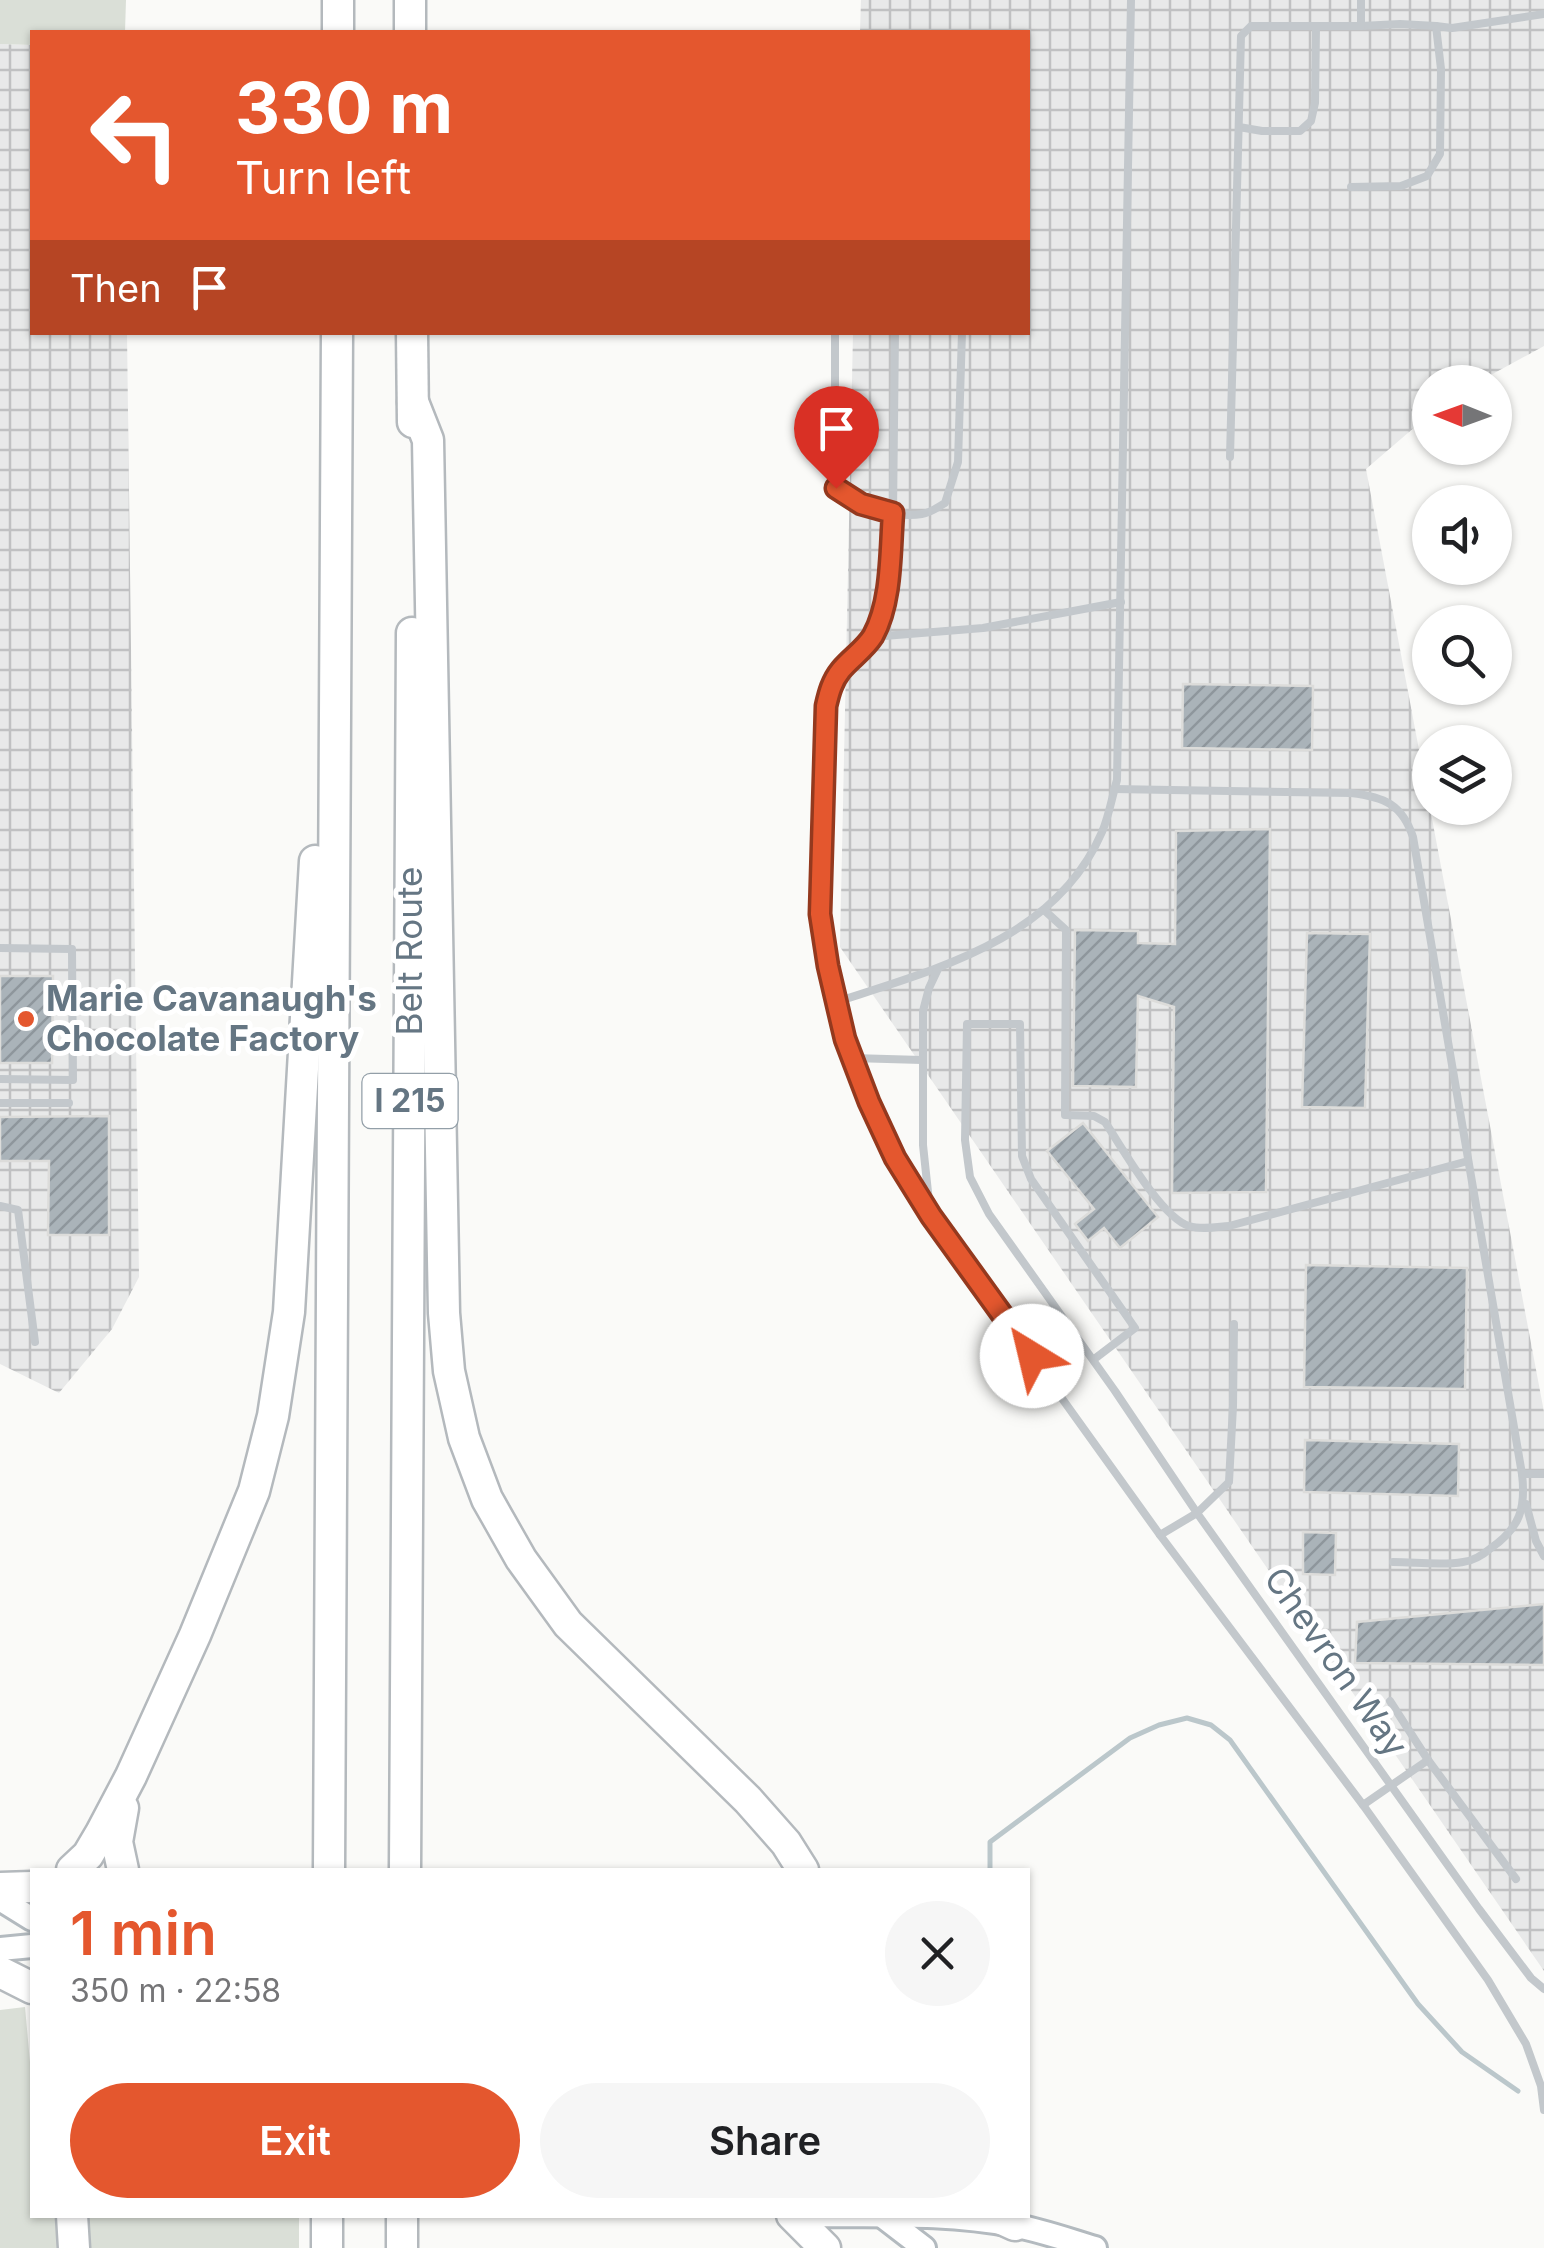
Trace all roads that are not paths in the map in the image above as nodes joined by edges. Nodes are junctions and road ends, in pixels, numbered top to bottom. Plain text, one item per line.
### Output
1 (338, 0) edge
2 (410, 0) edge
3 (1131, 0) edge
4 (1361, 0) edge
5 (1544, 14) edge
6 (1361, 26) junction
7 (1436, 26) junction
8 (1316, 27) junction
9 (338, 30) edge
10 (410, 30) edge
11 (1239, 127) junction
12 (1351, 186) dead end
13 (336, 335) edge
14 (412, 335) edge
15 (835, 335) edge
16 (895, 335) edge
17 (962, 335) edge
18 (413, 402) junction
19 (1230, 457) dead end
20 (893, 513) junction
21 (1120, 602) junction
22 (872, 637) junction
23 (335, 639) junction
24 (1114, 789) junction
25 (1044, 910) junction
26 (0, 948) edge
27 (938, 969) junction
28 (836, 1002) junction
29 (852, 1058) junction
30 (922, 1060) junction
31 (0, 1079) edge
32 (0, 1102) edge
33 (69, 1103) dead end
34 (1468, 1161) junction
35 (0, 1206) edge
36 (931, 1216) junction
37 (1234, 1324) dead end
38 (35, 1342) dead end
39 (1093, 1360) junction
40 (1522, 1474) junction
41 (1544, 1474) edge
42 (1524, 1500) junction
43 (1196, 1512) junction
44 (1160, 1535) junction
45 (1544, 1556) edge
46 (1392, 1562) dead end
47 (1390, 1701) dead end
48 (1428, 1760) junction
49 (131, 1776) junction
50 (1390, 1785) junction
51 (1363, 1805) junction
52 (74, 1868) edge
53 (122, 1868) edge
54 (329, 1868) edge
55 (406, 1868) edge
56 (803, 1868) edge
57 (1516, 1880) dead end
58 (30, 1887) edge
59 (0, 1888) edge
60 (0, 1899) edge
61 (30, 1918) edge
62 (30, 1946) edge
63 (0, 1949) edge
64 (0, 1972) edge
65 (30, 1986) edge
66 (1544, 1989) edge
67 (1544, 2110) edge
68 (72, 2218) edge
69 (326, 2218) edge
70 (402, 2218) edge
71 (795, 2218) edge
72 (884, 2218) edge
73 (975, 2218) edge
74 (1004, 2220) edge
75 (74, 2248) edge
76 (326, 2248) edge
77 (402, 2248) edge
78 (825, 2248) edge
79 (924, 2248) edge
80 (1095, 2248) edge

1 - 9 highway
2 - 10 highway
3 - 21 lane
4 - 6 lane
5 - 7 lane
6 - 7 lane
6 - 8 lane
7 - 12 lane
8 - 11 lane
8 - 11 lane
11 - 19 lane
13 - 23 highway, I 215
14 - 18 highway, Belt Route / I 215
15 - 20 lane
16 - 20 lane
17 - 20 lane
18 - 55 highway, Belt Route / I 215
18 - 56 highway
20 - 22 lane
21 - 22 lane
21 - 24 lane
22 - 28 lane
23 - 49 highway
23 - 54 highway, I 215
24 - 25 lane
24 - 34 lane
25 - 27 lane
25 - 34 lane
26 - 31 lane
27 - 28 lane
27 - 30 lane
28 - 29 lane
29 - 30 lane
29 - 36 lane
30 - 36 lane
32 - 33 lane
34 - 40 lane
35 - 38 lane
36 - 44 lane
37 - 43 lane
39 - 39 lane, Chevron Way
39 - 43 lane, Chevron Way
40 - 41 lane
40 - 42 lane
42 - 45 lane
42 - 46 lane
43 - 44 lane
43 - 50 lane, Chevron Way
44 - 51 lane
47 - 48 lane
48 - 50 lane
48 - 57 lane
49 - 52 highway
49 - 53 highway
50 - 51 lane
50 - 66 lane, Chevron Way
51 - 67 lane
58 - 59 highway
60 - 61 main road
62 - 63 main road
64 - 65 highway
68 - 75 highway
69 - 76 highway
70 - 77 highway
71 - 78 highway
72 - 79 main road
73 - 74 main road
74 - 80 main road

